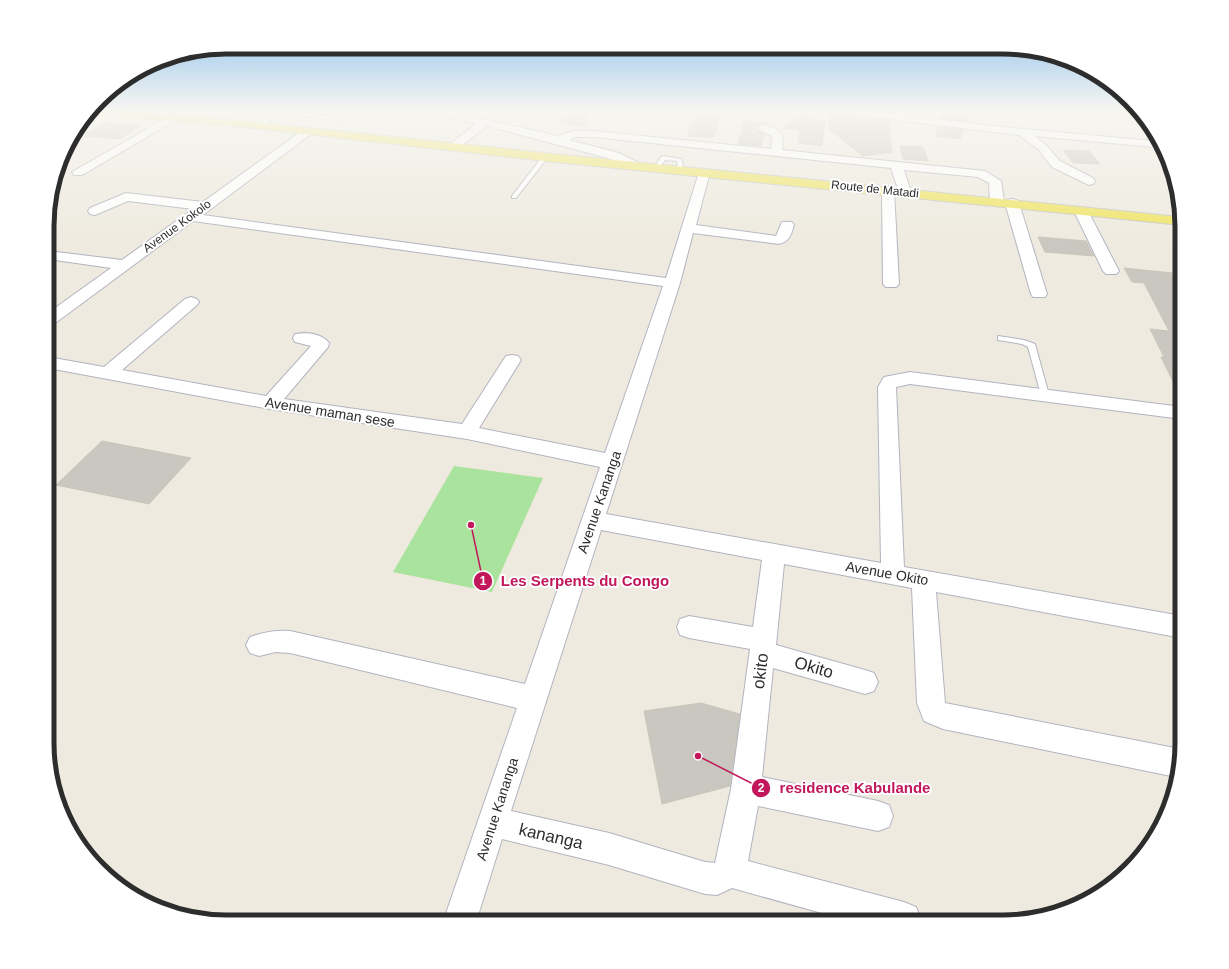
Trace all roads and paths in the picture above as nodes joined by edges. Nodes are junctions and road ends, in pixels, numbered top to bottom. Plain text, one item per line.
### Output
1 (110, 154) edge
2 (277, 154) edge
3 (519, 154) edge
4 (609, 154) edge
5 (778, 154) edge
6 (1048, 154) edge
7 (545, 157) junction
8 (896, 165) junction
9 (633, 166) junction
10 (78, 172) dead end
11 (704, 172) junction
12 (1088, 181) dead end
13 (888, 190) junction
14 (905, 192) junction
15 (514, 197) dead end
16 (997, 201) junction
17 (1012, 203) junction
18 (206, 206) junction
19 (95, 211) dead end
20 (1081, 211) junction
21 (191, 217) junction
22 (1175, 219) edge
23 (787, 225) dead end
24 (688, 228) junction
25 (54, 256) edge
26 (122, 265) junction
27 (1111, 271) dead end
28 (672, 283) junction
29 (891, 284) dead end
30 (1039, 294) dead end
31 (191, 302) dead end
32 (54, 316) edge
33 (301, 338) dead end
34 (1001, 338) dead end
35 (512, 360) dead end
36 (54, 363) edge
37 (108, 373) junction
38 (1045, 395) junction
39 (270, 403) junction
40 (1175, 412) edge
41 (468, 432) junction
42 (612, 462) junction
43 (593, 520) junction
44 (774, 553) junction
45 (893, 574) junction
46 (923, 580) junction
47 (1175, 626) edge
48 (689, 627) dead end
49 (259, 645) dead end
50 (763, 646) junction
51 (865, 682) dead end
52 (534, 699) junction
53 (1174, 762) edge
54 (746, 789) junction
55 (878, 816) dead end
56 (494, 822) junction
57 (730, 872) junction
58 (461, 915) edge
59 (889, 915) edge

1 - 10 street
2 - 18 street, Avenue Kokolo
3 - 7 main road, Route de Matadi
4 - 9 street
5 - 8 street
6 - 12 street
7 - 9 main road, Route de Matadi
7 - 15 lane
8 - 14 street
8 - 16 street
9 - 11 main road, Route de Matadi
11 - 13 main road, Route de Matadi
11 - 24 street, Avenue Kananga
13 - 14 main road, Route de Matadi
13 - 29 street
14 - 16 main road, Route de Matadi
16 - 17 main road, Route de Matadi
17 - 20 main road, Route de Matadi
17 - 30 street
18 - 19 street
18 - 21 street, Avenue Kokolo
20 - 22 main road, Route de Matadi
20 - 27 street
21 - 26 street, Avenue Kokolo
21 - 28 street
23 - 24 street
24 - 28 street, Avenue Kananga
25 - 26 street
26 - 32 street, Avenue Kokolo
28 - 42 street, Avenue Kananga
31 - 37 street
33 - 39 street
34 - 38 lane
35 - 41 street
36 - 37 street, Avenue maman sese
37 - 39 street, Avenue maman sese
38 - 40 street
38 - 45 street
39 - 41 street, Avenue maman sese
41 - 42 street, Avenue maman sese
42 - 43 street, Avenue Kananga
43 - 44 street, Avenue Okito
43 - 52 street, Avenue Kananga
44 - 45 street, Avenue Okito
44 - 50 street, okito
45 - 46 street, Avenue Okito
46 - 47 street, Avenue Okito
46 - 53 street
48 - 50 street
49 - 52 street
50 - 51 street, Okito
50 - 54 street, okito
52 - 56 street, Avenue Kananga
54 - 55 street
54 - 57 street, okito
56 - 57 street, kananga
56 - 58 street, Avenue Kananga
57 - 59 street

